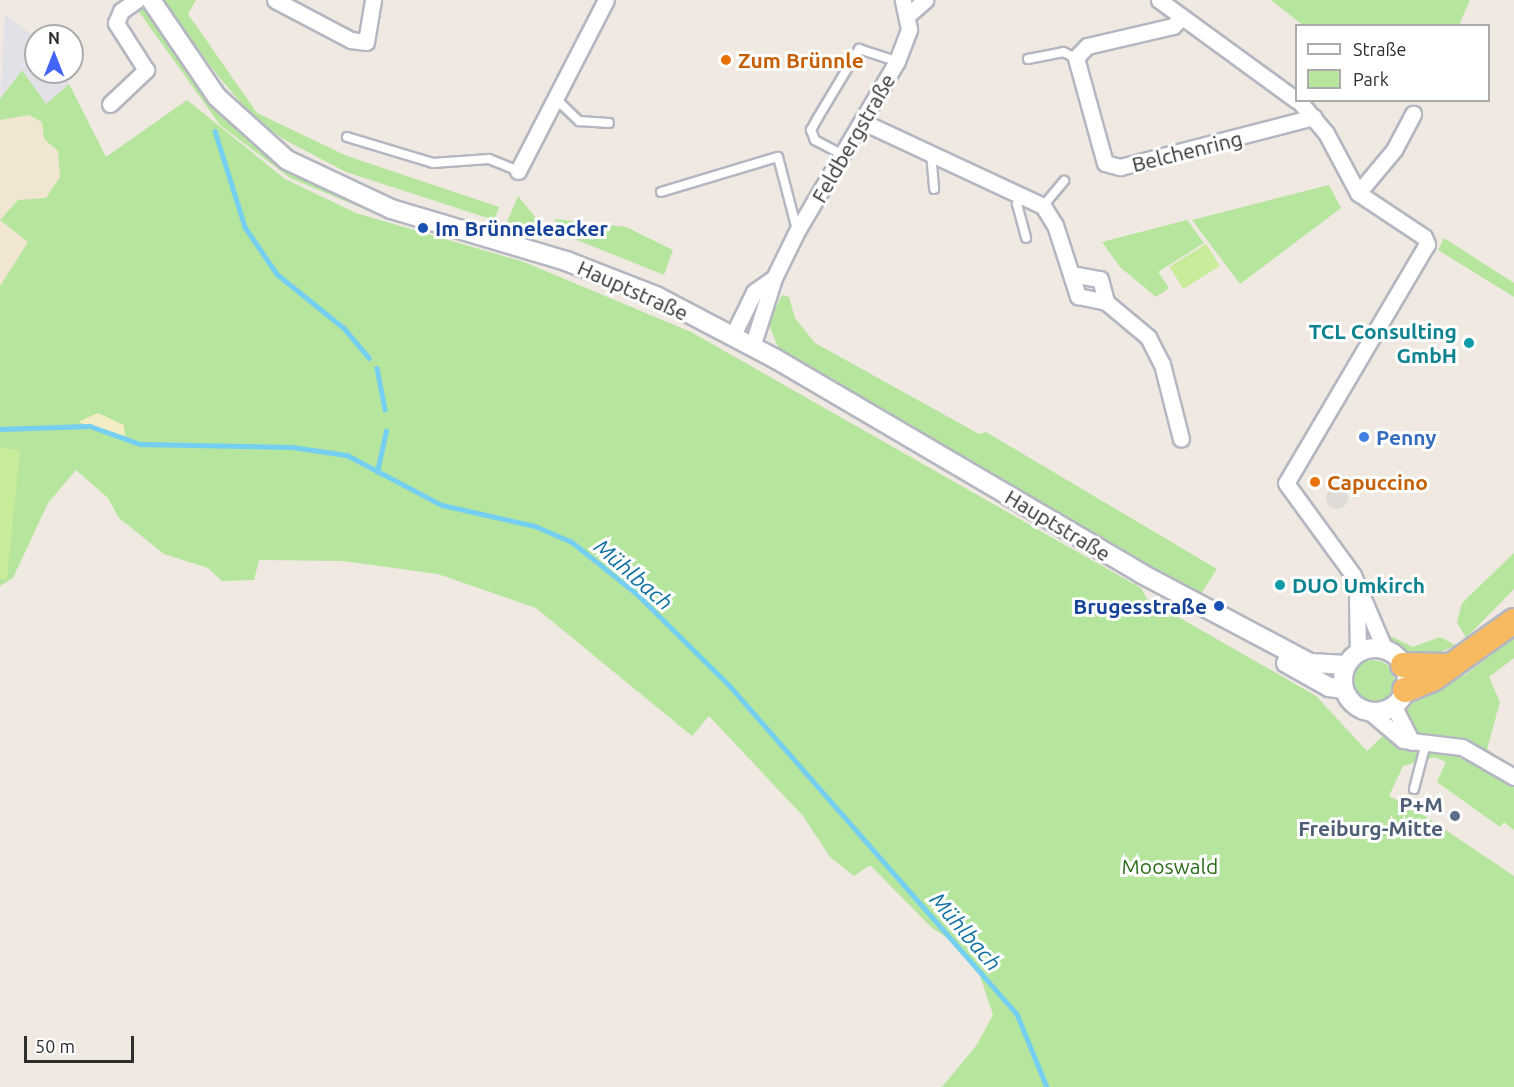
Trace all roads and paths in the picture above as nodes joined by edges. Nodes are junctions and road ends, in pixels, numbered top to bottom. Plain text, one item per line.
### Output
1 (137, 0) edge
2 (151, 0) edge
3 (275, 0) edge
4 (373, 0) edge
5 (606, 0) edge
6 (925, 0) edge
7 (1159, 0) edge
8 (905, 7) edge
9 (1182, 17) junction
10 (1076, 58) junction
11 (1028, 60) dead end
12 (897, 62) junction
13 (555, 99) junction
14 (1295, 99) edge
15 (1299, 102) edge
16 (110, 104) dead end
17 (1413, 114) dead end
18 (1314, 117) junction
19 (863, 122) junction
20 (609, 123) dead end
21 (347, 137) dead end
22 (931, 153) junction
23 (843, 155) junction
24 (518, 171) joint
25 (1064, 181) dead end
26 (934, 189) dead end
27 (662, 192) dead end
28 (1358, 193) junction
29 (1023, 195) junction
30 (1043, 206) junction
31 (797, 231) junction
32 (1026, 238) dead end
33 (1071, 274) junction
34 (774, 278) junction
35 (1106, 302) junction
36 (732, 337) junction
37 (752, 347) junction
38 (1181, 439) dead end
39 (1142, 574) junction
40 (1357, 586) junction
41 (1510, 618) edge
42 (1385, 650) junction
43 (1352, 659) junction
44 (1403, 665) junction
45 (1450, 666) junction
46 (1344, 689) junction
47 (1400, 698) junction
48 (1370, 712) junction
49 (1419, 743) junction
50 (1514, 777) edge
51 (1414, 789) dead end

1 - 16 street
2 - 36 street, Hauptstraße
3 - 4 street
5 - 13 street
6 - 8 street, Feldbergstraße
7 - 9 street
8 - 12 street, Feldbergstraße
9 - 10 street
9 - 14 street
10 - 11 lane
10 - 18 street, Belchenring
12 - 19 street, Feldbergstraße
12 - 23 lane
13 - 20 lane
13 - 24 street
15 - 18 street
17 - 28 street
18 - 28 street
19 - 22 street
19 - 23 street, Feldbergstraße
21 - 24 lane
22 - 26 lane
22 - 29 street
23 - 31 street, Feldbergstraße
25 - 30 lane
27 - 31 lane
28 - 40 street
29 - 30 street
29 - 32 lane
30 - 33 street
31 - 34 street, Feldbergstraße
33 - 35 street
33 - 35 street
34 - 36 street, Feldbergstraße
34 - 37 street, Feldbergstraße
35 - 38 street
36 - 37 street, Hauptstraße
37 - 39 street, Hauptstraße
39 - 43 street, Hauptstraße
39 - 46 street, Hauptstraße
40 - 42 street
40 - 43 street
41 - 45 highway
42 - 43 street, Hauptstraße
42 - 44 street
43 - 46 street
44 - 45 highway
44 - 47 street
45 - 47 highway
46 - 48 street, Hauptstraße
47 - 48 street
47 - 49 street
48 - 49 street
49 - 50 street
49 - 51 lane

